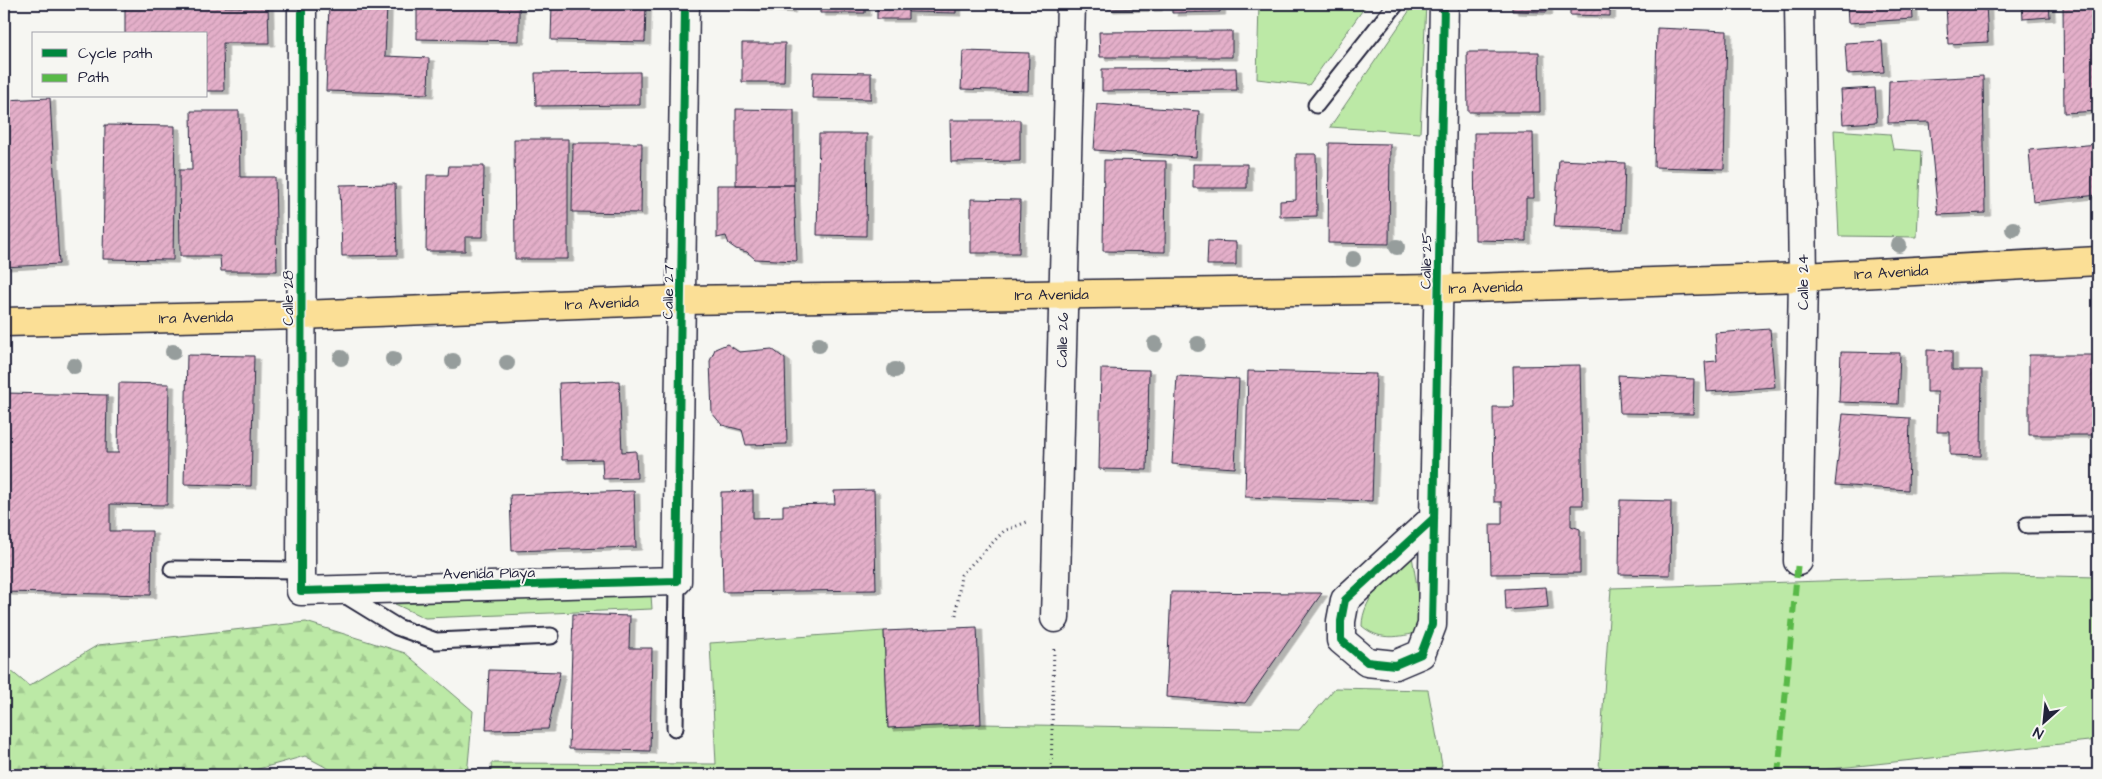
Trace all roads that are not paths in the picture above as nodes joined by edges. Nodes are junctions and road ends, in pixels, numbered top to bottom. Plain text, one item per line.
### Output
1 (302, 4) edge
2 (685, 4) edge
3 (1071, 4) edge
4 (1396, 4) edge
5 (1444, 4) edge
6 (1799, 4) edge
7 (1316, 105) dead end
8 (2098, 261) edge
9 (1804, 277) junction
10 (1439, 289) junction
11 (1063, 295) junction
12 (681, 300) junction
13 (301, 315) junction
14 (4, 322) edge
15 (1434, 518) junction
16 (2098, 524) edge
17 (2027, 525) dead end
18 (1798, 561) dead end
19 (172, 569) dead end
20 (301, 581) junction
21 (677, 582) junction
22 (337, 590) junction
23 (1055, 618) road end
24 (551, 636) dead end
25 (675, 728) dead end

1 - 13 street, Calle 28
2 - 12 street, Calle 27
3 - 11 street, Calle 26
4 - 7 lane
5 - 10 street, Calle 25
6 - 9 street, Calle 24
8 - 9 main road, 1ra Avenida
9 - 10 main road, 1ra Avenida
9 - 18 street, Calle 24
10 - 11 main road, 1ra Avenida
10 - 15 street, Calle 25
11 - 12 main road, 1ra Avenida
11 - 23 street, Calle 26
12 - 13 main road, 1ra Avenida
12 - 21 street, Calle 27
13 - 14 main road, 1ra Avenida
13 - 20 street, Calle 28
15 - 15 street, Calle 25
16 - 17 lane
19 - 20 lane
20 - 22 street, Avenida Playa
21 - 22 street, Avenida Playa
21 - 25 lane
22 - 24 lane

